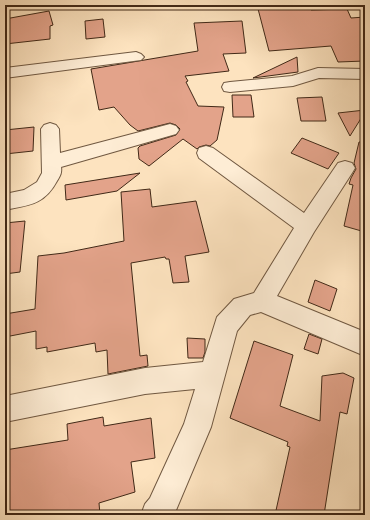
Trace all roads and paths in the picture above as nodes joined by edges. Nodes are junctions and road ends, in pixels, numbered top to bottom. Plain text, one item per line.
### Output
1 (136, 57) dead end
2 (5, 73) edge
3 (365, 74) edge
4 (230, 87) dead end
5 (50, 129) dead end
6 (170, 130) dead end
7 (206, 153) dead end
8 (51, 163) junction
9 (346, 168) dead end
10 (5, 202) edge
11 (307, 226) junction
12 (262, 301) junction
13 (365, 344) edge
14 (211, 374) junction
15 (5, 409) edge
16 (160, 513) edge

1 - 2 street
3 - 4 street
5 - 8 street
6 - 8 street
7 - 11 street
8 - 10 street
9 - 11 street
11 - 12 street
12 - 13 street
12 - 14 street
14 - 15 street
14 - 16 street

